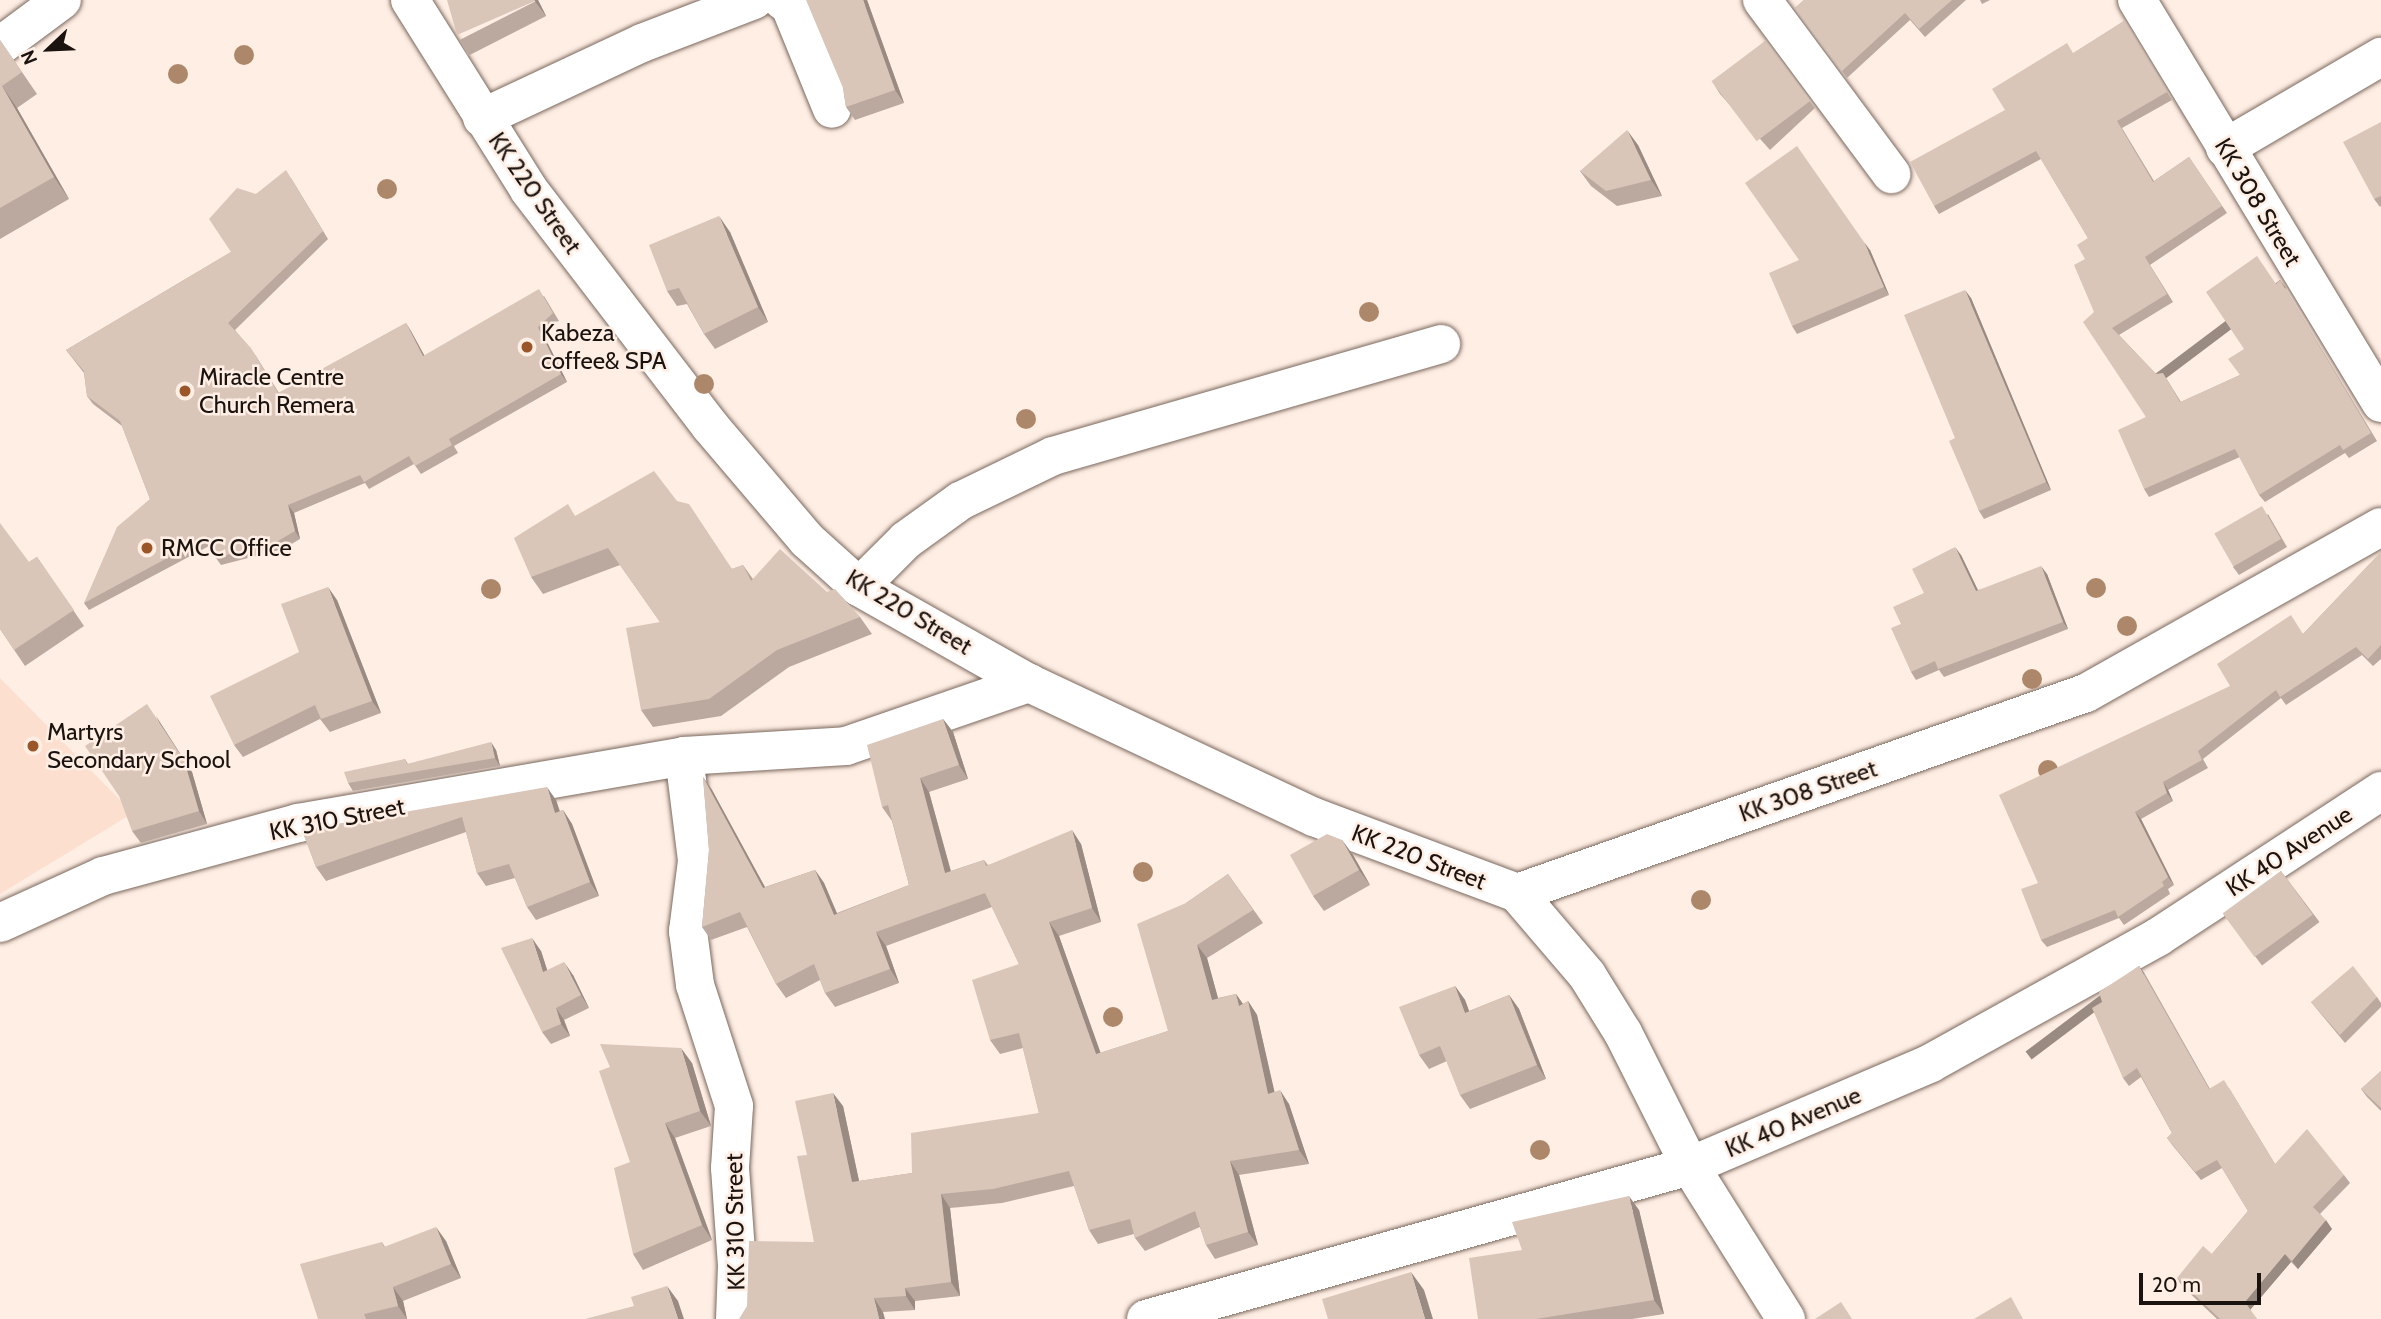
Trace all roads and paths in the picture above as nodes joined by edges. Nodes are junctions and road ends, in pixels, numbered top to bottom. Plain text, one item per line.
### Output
1 (62, 0) edge
2 (410, 0) edge
3 (754, 0) edge
4 (782, 0) edge
5 (1762, 0) edge
6 (2137, 0) edge
7 (0, 46) edge
8 (2381, 57) edge
9 (832, 108) dead end
10 (482, 118) junction
11 (2225, 148) junction
12 (1891, 174) dead end
13 (1441, 344) dead end
14 (2381, 402) edge
15 (2381, 527) edge
16 (859, 587) junction
17 (1029, 683) junction
18 (684, 756) junction
19 (2381, 791) edge
20 (1517, 893) junction
21 (0, 923) edge
22 (1690, 1166) junction
23 (735, 1319) edge
24 (1146, 1319) edge
25 (1786, 1319) edge

1 - 7 street
2 - 10 street, KK 220 Street
3 - 10 street
4 - 9 street
5 - 12 street
6 - 11 street, KK 308 Street
8 - 11 street
10 - 16 street, KK 220 Street
11 - 14 street, KK 308 Street
13 - 16 street
15 - 20 street, KK 308 Street
16 - 17 street, KK 220 Street
17 - 18 street, KK 310 Street
17 - 20 street, KK 220 Street
18 - 21 street, KK 310 Street
18 - 23 street, KK 310 Street
19 - 22 street, KK 40 Avenue
20 - 22 street
22 - 24 street, KK 40 Avenue
22 - 25 street

